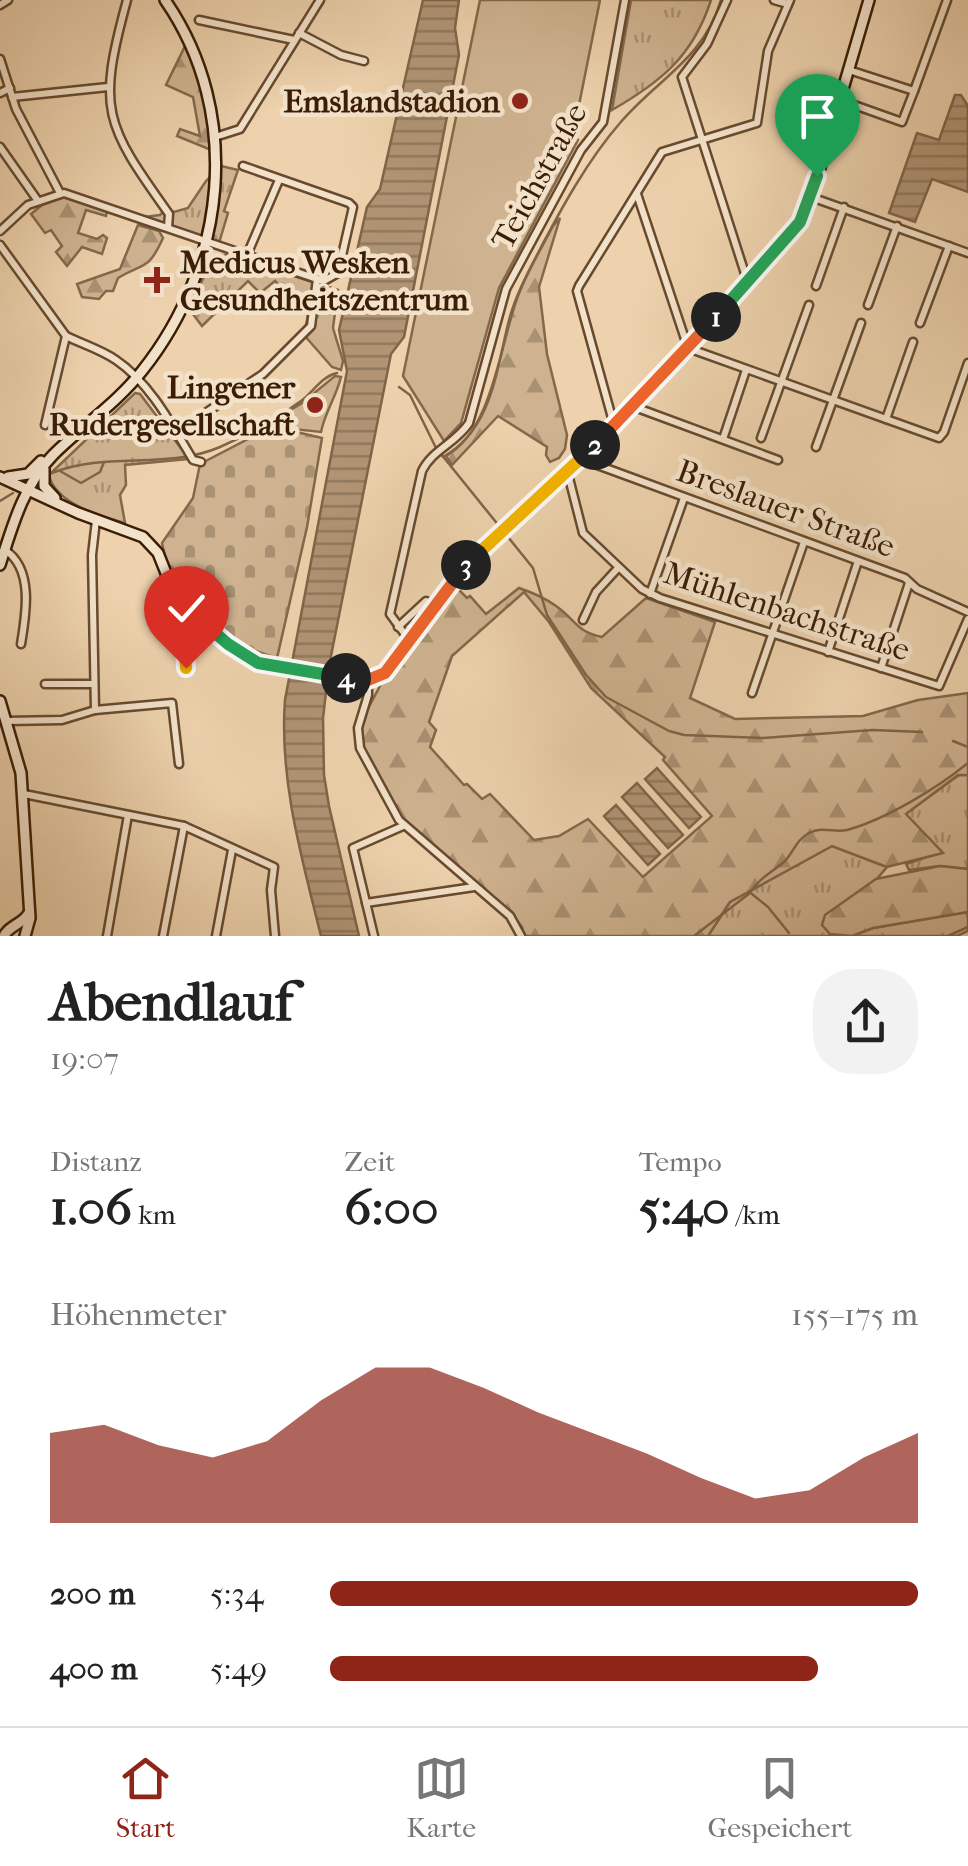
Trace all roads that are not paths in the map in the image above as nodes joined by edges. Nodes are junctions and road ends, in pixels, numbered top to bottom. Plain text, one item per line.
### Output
1 (8, 0) edge
2 (127, 0) edge
3 (165, 0) edge
4 (320, 0) edge
5 (625, 0) edge
6 (727, 0) edge
7 (774, 0) edge
8 (870, 0) edge
9 (948, 0) edge
10 (789, 2) edge
11 (0, 5) edge
12 (199, 20) dead end
13 (296, 37) junction
14 (0, 59) edge
15 (364, 61) dead end
16 (849, 70) junction
17 (108, 87) junction
18 (10, 88) junction
19 (914, 91) junction
20 (0, 93) edge
21 (12, 98) junction
22 (840, 100) junction
23 (215, 136) junction
24 (702, 140) junction
25 (0, 147) edge
26 (243, 166) dead end
27 (279, 180) junction
28 (60, 193) junction
29 (637, 193) junction
30 (811, 197) junction
31 (38, 200) junction
32 (844, 207) junction
33 (897, 226) junction
34 (168, 227) junction
35 (0, 231) edge
36 (207, 242) junction
37 (0, 245) edge
38 (948, 246) junction
39 (968, 252) edge
40 (247, 255) junction
41 (320, 280) junction
42 (748, 283) junction
43 (816, 286) dead end
44 (809, 305) dead end
45 (868, 305) dead end
46 (861, 323) dead end
47 (920, 323) dead end
48 (66, 336) junction
49 (913, 342) dead end
50 (688, 348) junction
51 (968, 363) edge
52 (746, 370) junction
53 (136, 378) junction
54 (781, 382) junction
55 (834, 399) junction
56 (632, 406) junction
57 (886, 419) junction
58 (44, 425) dead end
59 (614, 425) junction
60 (176, 432) junction
61 (761, 438) dead end
62 (722, 439) junction
63 (816, 448) dead end
64 (56, 452) junction
65 (582, 459) junction
66 (778, 460) dead end
67 (197, 461) dead end
68 (565, 474) junction
69 (0, 476) edge
70 (28, 489) junction
71 (684, 498) junction
72 (78, 513) junction
73 (96, 520) junction
74 (804, 542) junction
75 (5, 550) junction
76 (858, 560) junction
77 (0, 564) edge
78 (618, 568) junction
79 (910, 583) junction
80 (650, 594) junction
81 (436, 605) junction
82 (194, 615) junction
83 (968, 616) edge
84 (582, 620) dead end
85 (398, 627) junction
86 (771, 634) junction
87 (410, 640) junction
88 (21, 644) dead end
89 (828, 652) junction
90 (186, 668) dead end
91 (880, 668) junction
92 (368, 680) junction
93 (45, 684) dead end
94 (94, 684) junction
95 (752, 693) dead end
96 (0, 702) edge
97 (95, 710) junction
98 (7, 721) junction
99 (178, 764) dead end
100 (24, 794) junction
101 (128, 815) junction
102 (184, 826) junction
103 (404, 826) junction
104 (232, 850) junction
105 (475, 887) junction
106 (366, 903) junction
107 (29, 913) junction
108 (6, 931) edge
109 (25, 936) edge
110 (107, 936) edge
111 (163, 936) edge
112 (216, 936) edge
113 (275, 936) edge
114 (374, 936) edge
115 (522, 936) edge

1 - 11 street
2 - 17 street
3 - 23 street
4 - 13 street
5 - 85 street, Teichstraße
6 - 24 street
7 - 10 street
8 - 16 street
9 - 19 street
10 - 24 street
12 - 13 street
13 - 15 street
13 - 23 street
14 - 18 street
16 - 19 street
16 - 22 street
17 - 21 street
17 - 34 street
18 - 20 street
18 - 21 street
19 - 22 street
21 - 28 street
22 - 30 street
23 - 36 street
24 - 29 street
24 - 42 street
25 - 31 street
26 - 27 street
27 - 40 street
27 - 41 street
28 - 31 street
28 - 34 street
29 - 50 street
29 - 59 street
30 - 32 street
30 - 42 street
31 - 35 street
32 - 33 street
32 - 43 street
33 - 38 street
33 - 45 street
34 - 36 street
36 - 40 street
36 - 53 street
37 - 48 street
38 - 39 street
38 - 47 street
40 - 41 street
41 - 60 street
42 - 50 street
44 - 54 street
46 - 55 street
48 - 53 street
48 - 58 street
49 - 57 street
50 - 52 street
50 - 56 street
51 - 57 street
52 - 54 street
52 - 62 street
53 - 60 street
53 - 64 street
54 - 55 street
54 - 61 street
55 - 57 street
55 - 63 street
56 - 59 street
56 - 62 street
59 - 65 street
60 - 67 street
62 - 66 street
64 - 69 street
64 - 70 street
64 - 72 street
65 - 68 street
65 - 71 street, Breslauer Straße
68 - 78 street, Mühlenbachstraße
68 - 81 street
69 - 70 street
70 - 72 street
70 - 75 street
71 - 74 street, Breslauer Straße
71 - 80 street
72 - 73 street
73 - 82 street
73 - 94 street
74 - 76 street, Breslauer Straße
74 - 86 street
75 - 77 street
75 - 88 street
76 - 79 street, Breslauer Straße
76 - 89 street
78 - 80 street, Mühlenbachstraße
78 - 84 street
79 - 83 street, Breslauer Straße
79 - 91 street
80 - 86 street, Mühlenbachstraße
81 - 85 street
81 - 87 street
82 - 90 street
82 - 92 street
83 - 91 street, Mühlenbachstraße
85 - 87 street
86 - 89 street, Mühlenbachstraße
86 - 95 street
87 - 92 street
89 - 91 street, Mühlenbachstraße
92 - 103 street
93 - 94 street
94 - 97 street
96 - 98 street
97 - 98 street
97 - 99 street
98 - 100 street
100 - 101 street
100 - 107 street
101 - 102 street
101 - 110 street
102 - 104 street
102 - 111 street
103 - 105 street
103 - 106 street
104 - 112 street
104 - 113 street
105 - 106 street
105 - 115 street
106 - 114 street
107 - 108 street
107 - 109 street
108 - 109 street

